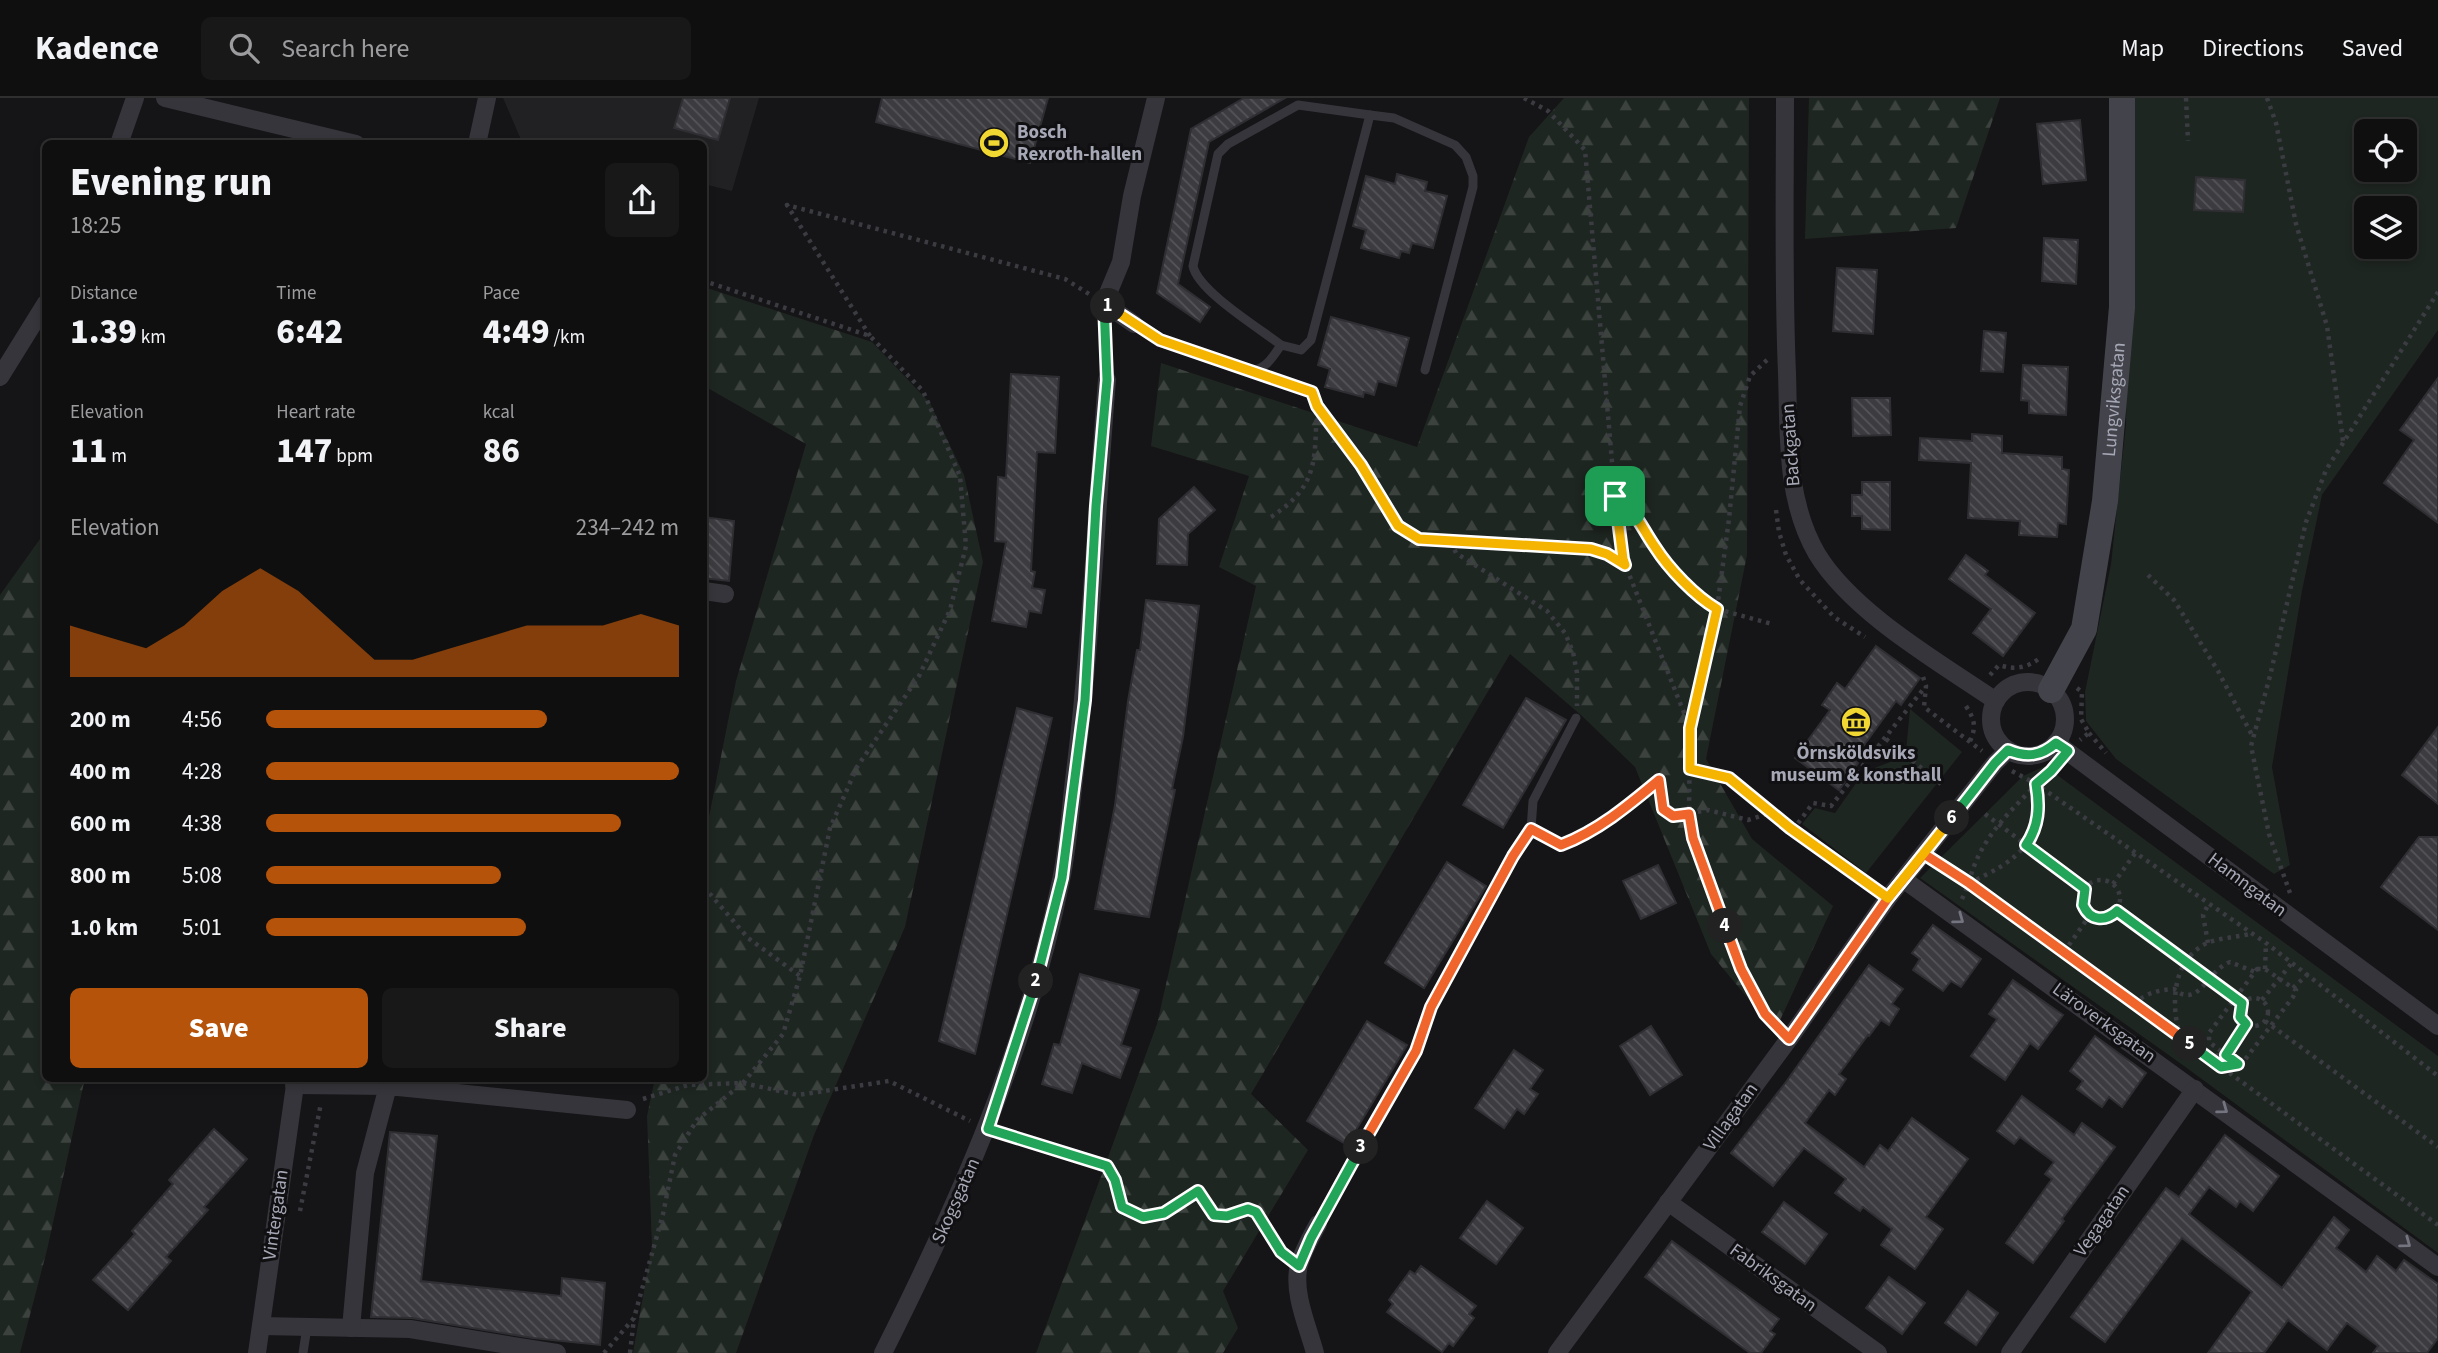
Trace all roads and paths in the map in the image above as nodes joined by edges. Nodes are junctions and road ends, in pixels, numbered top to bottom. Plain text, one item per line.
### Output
1 (135, 98) edge
2 (165, 98) edge
3 (487, 98) edge
4 (1156, 98) edge
5 (1524, 98) edge
6 (1785, 98) edge
7 (2122, 98) edge
8 (2186, 98) edge
9 (2267, 98) edge
10 (1370, 115) junction
11 (120, 140) edge
12 (339, 140) edge
13 (478, 140) edge
14 (2188, 141) dead end
15 (707, 282) edge
16 (2438, 292) edge
17 (1104, 303) junction
18 (42, 309) edge
19 (1134, 324) joint
20 (870, 336) junction
21 (1281, 345) junction
22 (1770, 357) dead end
23 (1425, 370) dead end
24 (1248, 371) junction
25 (0, 377) edge
26 (1107, 380) joint
27 (1312, 392) joint
28 (1317, 406) junction
29 (2343, 442) junction
30 (1615, 496) junction
31 (1271, 517) dead end
32 (1451, 542) junction
33 (1625, 565) junction
34 (2148, 575) dead end
35 (707, 592) edge
36 (725, 594) dead end
37 (1717, 609) junction
38 (1772, 624) dead end
39 (1926, 686) dead end
40 (2051, 690) junction
41 (1996, 701) junction
42 (1576, 718) joint
43 (1690, 728) junction
44 (2253, 737) junction
45 (1886, 739) junction
46 (2062, 747) junction
47 (2008, 750) junction
48 (1690, 769) junction
49 (1941, 784) dead end
50 (2036, 784) junction
51 (1770, 813) junction
52 (1689, 814) junction
53 (1985, 814) dead end
54 (1997, 824) junction
55 (1531, 829) junction
56 (1793, 830) junction
57 (2026, 845) junction
58 (2136, 852) dead end
59 (1924, 854) junction
60 (1903, 879) junction
61 (1969, 883) junction
62 (2113, 884) junction
63 (2085, 889) junction
64 (707, 890) edge
65 (1888, 898) junction
66 (2209, 903) dead end
67 (1942, 907) junction
68 (2117, 911) junction
69 (2090, 915) junction
70 (2303, 926) junction
71 (2251, 934) dead end
72 (2208, 943) junction
73 (2266, 943) dead end
74 (2064, 952) junction
75 (2187, 962) junction
76 (2291, 964) dead end
77 (2265, 969) junction
78 (2255, 972) junction
79 (2308, 974) dead end
80 (800, 976) junction
81 (2208, 978) junction
82 (2279, 978) junction
83 (2293, 988) junction
84 (2174, 989) junction
85 (2235, 998) junction
86 (2262, 1000) junction
87 (2242, 1003) junction
88 (2134, 1004) junction
89 (2265, 1021) junction
90 (2246, 1024) junction
91 (2271, 1025) junction
92 (2438, 1026) edge
93 (2181, 1038) junction
94 (1789, 1039) junction
95 (2209, 1042) junction
96 (2226, 1055) junction
97 (2206, 1056) junction
98 (2238, 1064) junction
99 (2221, 1067) junction
100 (295, 1082) edge
101 (389, 1082) edge
102 (743, 1083) junction
103 (2194, 1088) junction
104 (627, 1110) joint
105 (988, 1129) junction
106 (2438, 1147) edge
107 (1668, 1202) junction
108 (1318, 1224) joint
109 (2438, 1224) edge
110 (1299, 1266) junction
111 (2438, 1267) edge
112 (634, 1318) junction
113 (261, 1326) junction
114 (307, 1327) junction
115 (351, 1328) junction
116 (257, 1353) edge
117 (303, 1353) edge
118 (557, 1353) edge
119 (604, 1353) edge
120 (630, 1353) edge
121 (883, 1353) edge
122 (1315, 1353) edge
123 (1557, 1353) edge
124 (1878, 1353) edge
125 (2010, 1353) edge

1 - 11 street
2 - 12 street
3 - 13 street
4 - 17 street
5 - 30 path
6 - 41 street, Backgatan
7 - 40 street, Lungviksgatan
8 - 14 path
9 - 29 path
10 - 21 lane
10 - 21 lane
10 - 23 lane
15 - 20 path
16 - 29 path
17 - 19 street
17 - 20 path
17 - 26 path
18 - 25 street
19 - 24 lane
20 - 80 path
21 - 24 lane
22 - 37 path
24 - 27 lane
26 - 105 street, Skogsgatan
27 - 28 path
28 - 31 path
28 - 32 path
29 - 44 path
30 - 33 path
30 - 37 path
32 - 33 path
32 - 42 path
33 - 43 path
34 - 44 path
35 - 36 street
37 - 38 path
37 - 43 path
39 - 45 path
40 - 41 street
40 - 46 street
41 - 47 street
42 - 55 lane
43 - 48 path
44 - 70 path
45 - 49 path
45 - 56 path
46 - 47 street
46 - 50 path
46 - 70 street, Hamngatan
47 - 59 street
48 - 51 path
48 - 52 path
50 - 54 path
50 - 57 path
51 - 52 path
51 - 56 path
52 - 55 path
52 - 94 path
53 - 54 path
54 - 57 path
54 - 61 path
55 - 108 lane
56 - 65 path
57 - 61 path
57 - 63 path
58 - 62 path
59 - 60 street
59 - 61 path
60 - 65 street, Villagatan
60 - 67 street, Läroverksgatan
61 - 67 path
61 - 74 path
62 - 63 path
62 - 68 path
63 - 69 path
64 - 80 path
65 - 94 street, Villagatan
66 - 72 path
67 -> 103 street, Läroverksgatan
68 - 69 path
68 - 75 path
69 - 74 path
70 - 92 street, Hamngatan
71 - 72 path
72 - 75 path
73 - 77 path
74 - 88 path
75 - 81 path
75 - 84 path
76 - 82 path
77 - 78 path
77 - 82 path
78 - 81 path
78 - 85 path
79 - 83 path
80 - 102 path
81 - 84 path
81 - 85 path
82 - 83 path
82 - 86 path
83 - 91 path
84 - 88 path
84 - 93 path
85 - 87 path
85 - 95 path
86 - 87 path
86 - 89 path
87 - 90 path
88 - 93 path
89 - 90 path
89 - 91 path
90 - 96 path
91 - 98 path
91 - 106 path
93 - 95 path
93 - 97 path
94 - 107 street, Villagatan
95 - 96 path
96 - 97 path
96 - 98 path
97 - 99 path
98 - 99 path
99 - 109 path
100 - 113 street, Vintergatan
101 - 104 street
101 - 115 street
102 - 104 path
102 - 105 path
102 - 112 path
103 -> 111 street, Läroverksgatan
103 - 125 street, Vegagatan
105 - 110 path
105 - 121 street, Skogsgatan
107 - 123 street, Villagatan
107 - 124 street, Fabriksgatan
108 - 110 street
110 - 122 street
112 - 119 path
112 - 120 path
113 - 114 street
113 - 116 street, Vintergatan
114 - 115 street
114 - 117 lane
115 - 118 street

